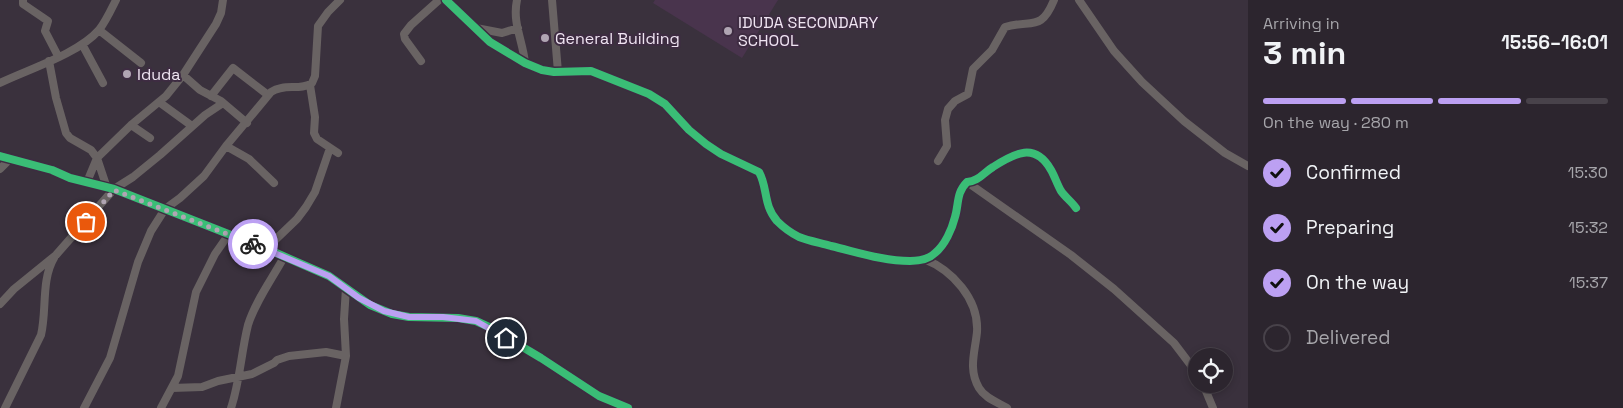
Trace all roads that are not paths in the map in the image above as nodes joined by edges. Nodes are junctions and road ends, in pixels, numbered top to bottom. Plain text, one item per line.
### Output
1 (23, 0) edge
2 (116, 0) edge
3 (223, 0) edge
4 (340, 0) edge
5 (439, 0) edge
6 (446, 0) edge
7 (516, 0) edge
8 (552, 0) edge
9 (1054, 0) edge
10 (1079, 0) edge
11 (476, 28) junction
12 (518, 28) junction
13 (98, 30) junction
14 (82, 44) junction
15 (58, 56) junction
16 (49, 61) junction
17 (421, 61) dead end
18 (141, 63) dead end
19 (525, 63) junction
20 (558, 72) junction
21 (183, 76) junction
22 (0, 83) edge
23 (103, 83) dead end
24 (310, 86) junction
25 (268, 95) junction
26 (211, 96) junction
27 (159, 102) junction
28 (224, 104) junction
29 (246, 123) junction
30 (131, 125) junction
31 (192, 126) junction
32 (150, 138) dead end
33 (226, 146) junction
34 (330, 148) junction
35 (338, 153) dead end
36 (0, 156) edge
37 (97, 158) junction
38 (10, 159) junction
39 (938, 161) dead end
40 (1247, 164) edge
41 (0, 169) edge
42 (87, 182) junction
43 (967, 182) junction
44 (274, 183) dead end
45 (111, 189) junction
46 (1076, 208) dead end
47 (165, 210) junction
48 (229, 234) junction
49 (273, 242) junction
50 (263, 248) junction
51 (274, 252) junction
52 (56, 255) junction
53 (284, 257) junction
54 (924, 259) junction
55 (346, 288) junction
56 (0, 304) edge
57 (346, 356) junction
58 (1188, 361) edge
59 (239, 377) junction
60 (172, 388) junction
61 (1207, 393) edge
62 (4, 408) edge
63 (84, 408) edge
64 (161, 408) edge
65 (231, 408) edge
66 (336, 408) edge
67 (628, 408) edge
68 (1007, 408) edge
69 (1213, 408) edge

1 - 15 street
2 - 13 street
3 - 21 street
4 - 24 street
5 - 17 street
6 - 11 street
7 - 12 street
8 - 20 street
9 - 39 street
10 - 40 street
11 - 12 street
11 - 19 street
12 - 19 street
13 - 14 street
13 - 18 street
14 - 15 street
14 - 23 street
15 - 16 street
16 - 22 street
16 - 37 street
19 - 20 street
20 - 54 street
21 - 26 street
21 - 27 street
24 - 25 street
24 - 34 street
25 - 26 street
25 - 29 street
26 - 28 street
27 - 30 street
27 - 31 street
28 - 29 street
28 - 31 street
29 - 33 street
30 - 32 street
30 - 37 street
31 - 45 street
33 - 44 street
33 - 47 street
34 - 35 street
34 - 49 street
36 - 38 street
37 - 42 street
37 - 45 street
38 - 41 street
38 - 42 street
42 - 45 street
43 - 46 street
43 - 54 street
43 - 58 street
45 - 47 street
45 - 52 street
47 - 48 street
47 - 63 street
48 - 50 street
48 - 60 street
49 - 50 street
49 - 51 street
50 - 51 street
51 - 53 street
52 - 56 street
52 - 62 street
53 - 55 street
53 - 59 street
54 - 68 street
55 - 57 street
55 - 67 street
57 - 59 street
57 - 66 street
59 - 60 street
59 - 65 street
60 - 64 street
61 - 69 street

